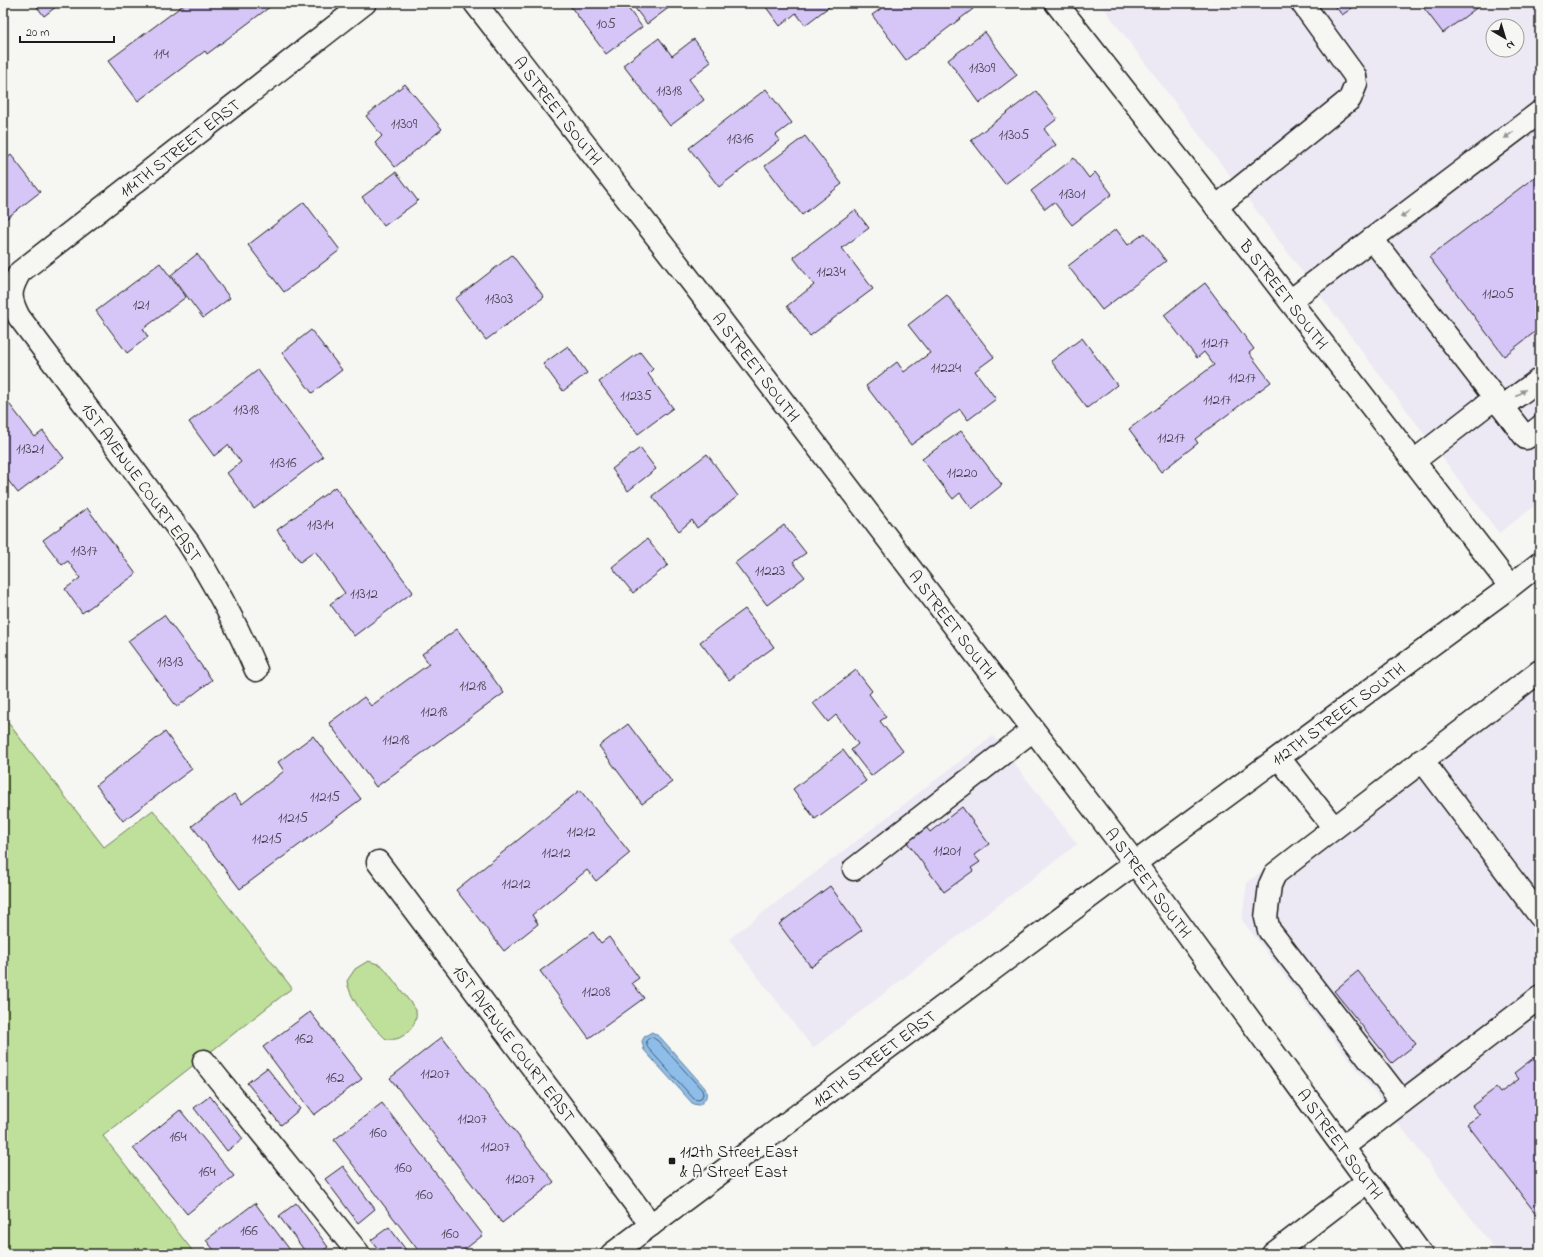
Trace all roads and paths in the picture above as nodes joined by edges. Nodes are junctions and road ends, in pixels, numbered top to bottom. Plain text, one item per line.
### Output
1 (365, 3) edge
2 (475, 3) edge
3 (1056, 3) edge
4 (1302, 3) edge
5 (1540, 112) edge
6 (1216, 206) junction
7 (1372, 239) junction
8 (1290, 301) junction
9 (12, 304) joint
10 (1540, 379) edge
11 (1499, 403) junction
12 (1533, 432) edge
13 (1414, 461) junction
14 (1540, 563) edge
15 (1510, 586) junction
16 (256, 670) dead end
17 (1540, 671) edge
18 (1033, 730) junction
19 (1279, 758) junction
20 (1422, 760) junction
21 (1334, 828) junction
22 (378, 862) dead end
23 (1135, 863) junction
24 (854, 869) dead end
25 (1540, 916) edge
26 (1540, 997) edge
27 (204, 1060) dead end
28 (1402, 1102) junction
29 (1343, 1147) junction
30 (1368, 1181) junction
31 (651, 1225) junction
32 (359, 1254) edge
33 (612, 1254) edge
34 (1272, 1254) edge
35 (1421, 1254) edge

1 - 9 street, 114TH STREET EAST
2 - 18 street, A STREET SOUTH
3 - 6 street, B STREET SOUTH
4 - 6 street
5 -> 7 street
6 - 8 street, B STREET SOUTH
7 - 8 street
7 - 11 street
8 - 13 street, B STREET SOUTH
9 - 16 street, 1ST AVENUE COURT EAST
11 -> 10 street
11 - 12 street
11 - 13 street
13 - 15 street, B STREET SOUTH
14 - 15 street, 112TH STREET SOUTH
15 - 19 street, 112TH STREET SOUTH
17 - 20 street
18 - 23 street, A STREET SOUTH
18 - 24 street
19 - 21 street
19 - 23 street, 112TH STREET SOUTH
20 - 21 street
20 - 25 street
21 - 28 street
22 - 31 street, 1ST AVENUE COURT EAST
23 - 29 street, A STREET SOUTH
23 - 31 street, 112TH STREET EAST
26 - 28 street
27 - 32 street
28 - 29 street
29 - 30 street, A STREET SOUTH
30 - 34 street
30 - 35 street, A STREET SOUTH
31 - 33 street, 112TH STREET EAST

